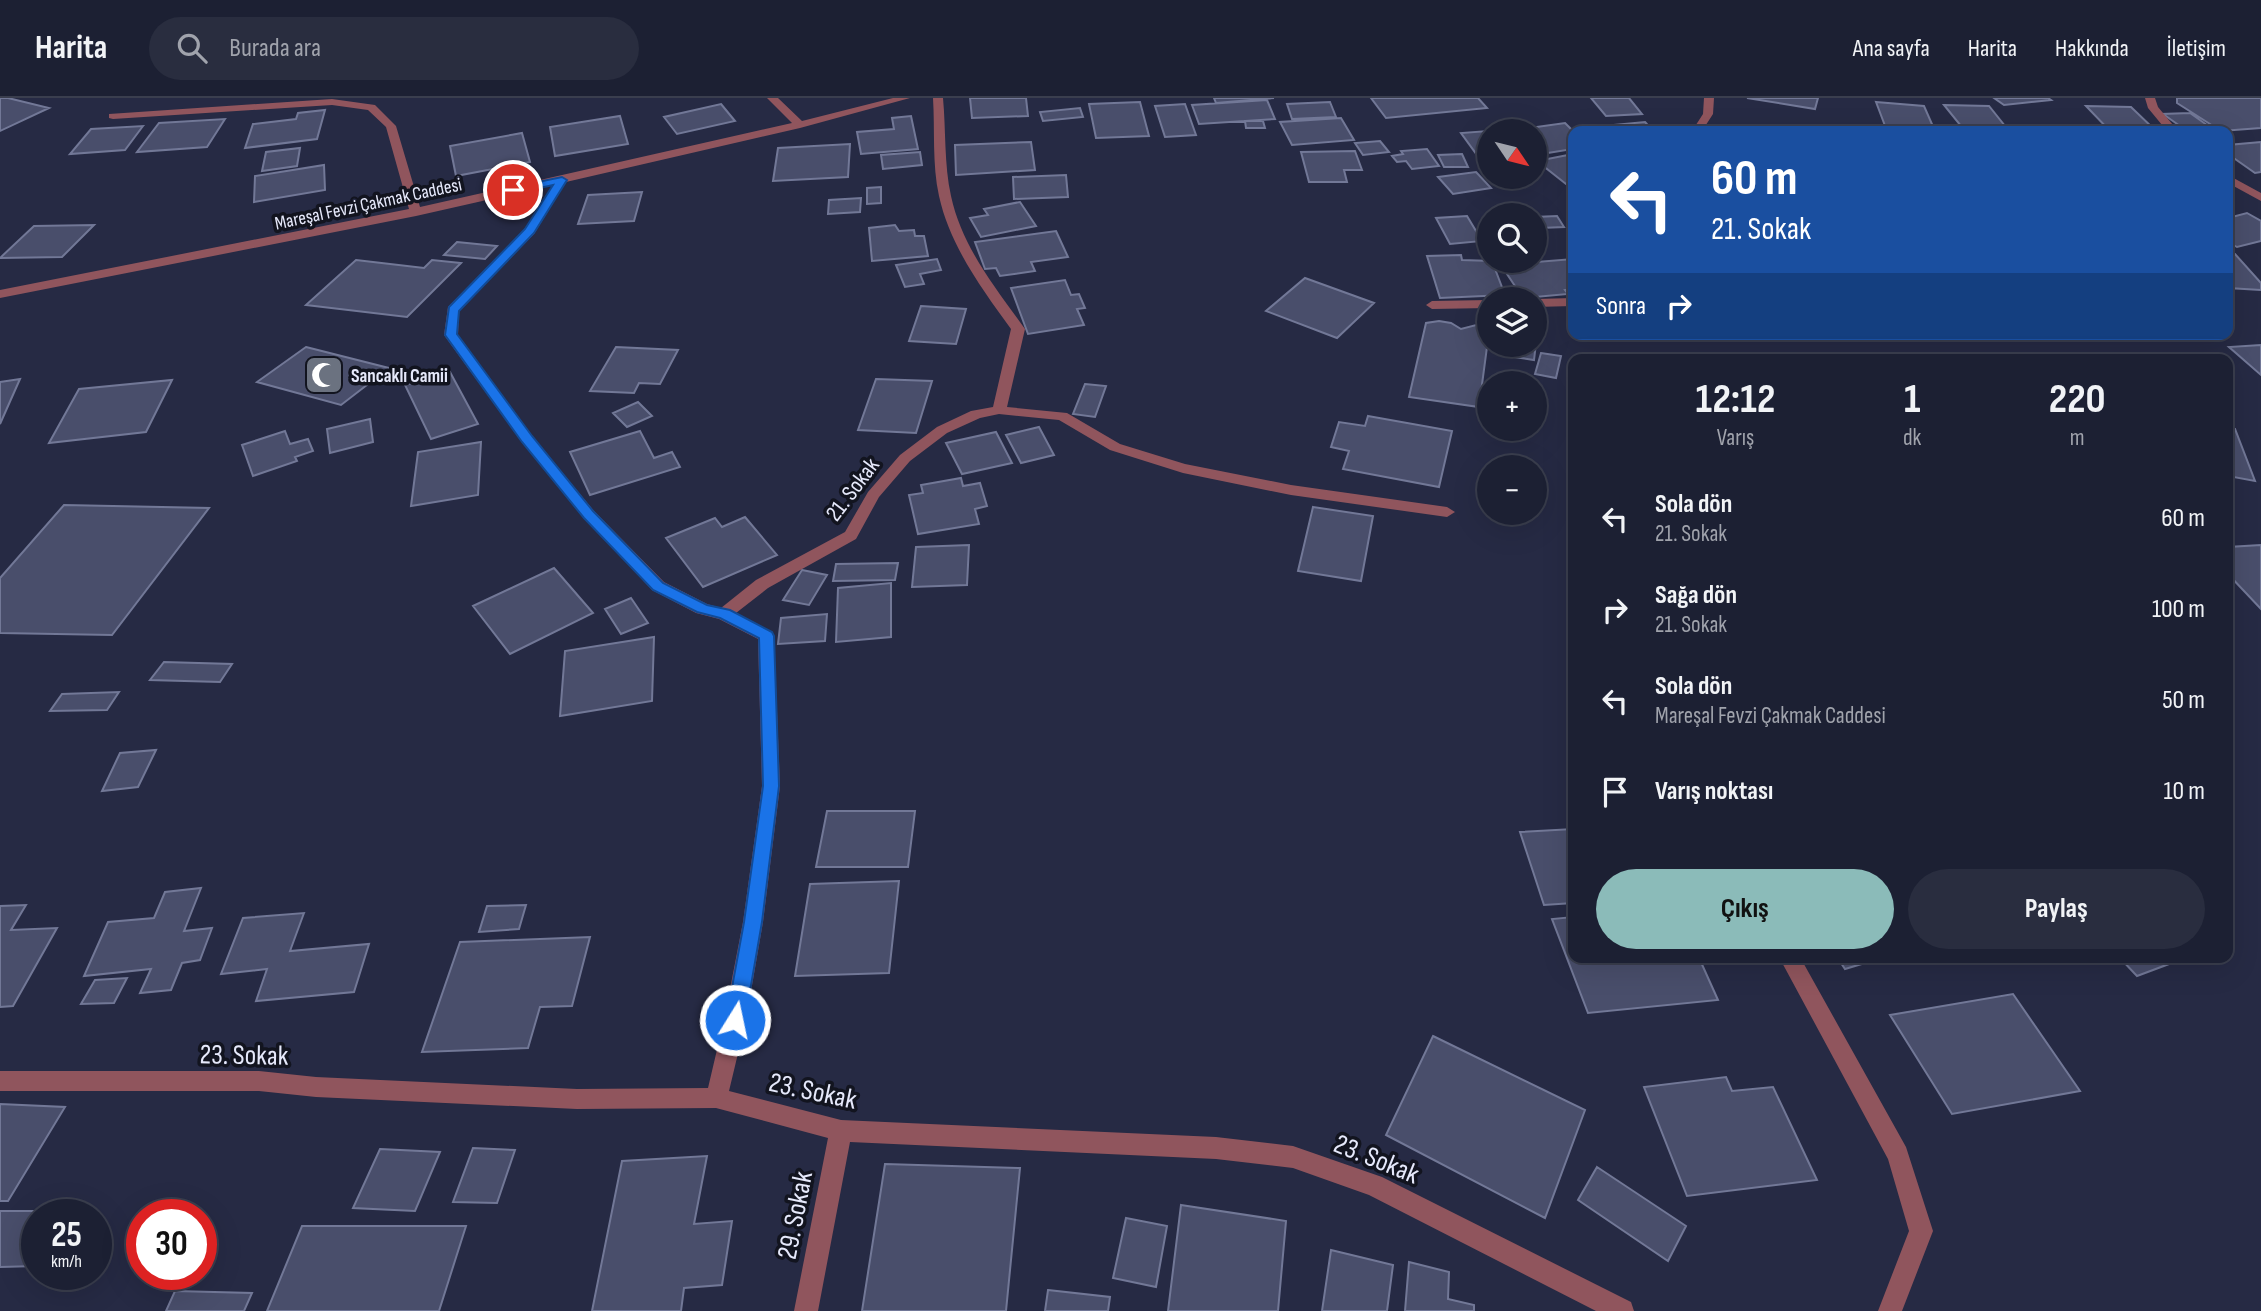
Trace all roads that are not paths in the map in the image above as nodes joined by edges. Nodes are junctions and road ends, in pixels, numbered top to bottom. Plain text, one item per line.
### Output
1 (772, 98) edge
2 (905, 98) edge
3 (939, 98) edge
4 (1709, 98) edge
5 (2150, 98) edge
6 (113, 116) dead end
7 (800, 125) junction
8 (1701, 126) edge
9 (2169, 126) edge
10 (562, 180) junction
11 (2233, 181) edge
12 (2261, 198) edge
13 (416, 212) junction
14 (0, 294) edge
15 (1568, 302) edge
16 (1547, 303) edge
17 (1477, 304) edge
18 (1432, 305) dead end
19 (999, 410) junction
20 (1447, 512) dead end
21 (724, 614) junction
22 (1792, 963) edge
23 (0, 1081) edge
24 (716, 1098) junction
25 (841, 1131) junction
26 (806, 1311) edge
27 (1622, 1311) edge
28 (1890, 1311) edge

1 - 7 street
2 - 7 street, Mareşal Fevzi Çakmak Caddesi
3 - 19 street
4 - 8 street
5 - 9 street
6 - 13 street
7 - 10 street, Mareşal Fevzi Çakmak Caddesi
10 - 13 street, Mareşal Fevzi Çakmak Caddesi
10 - 21 street
11 - 12 street
13 - 14 street, Mareşal Fevzi Çakmak Caddesi
15 - 16 street
17 - 18 street
19 - 20 street, 21. Sokak
19 - 21 street, 21. Sokak
21 - 24 street
22 - 28 street
23 - 24 street, 23. Sokak
24 - 25 street, 23. Sokak
25 - 26 street, 29. Sokak
25 - 27 street, 23. Sokak

